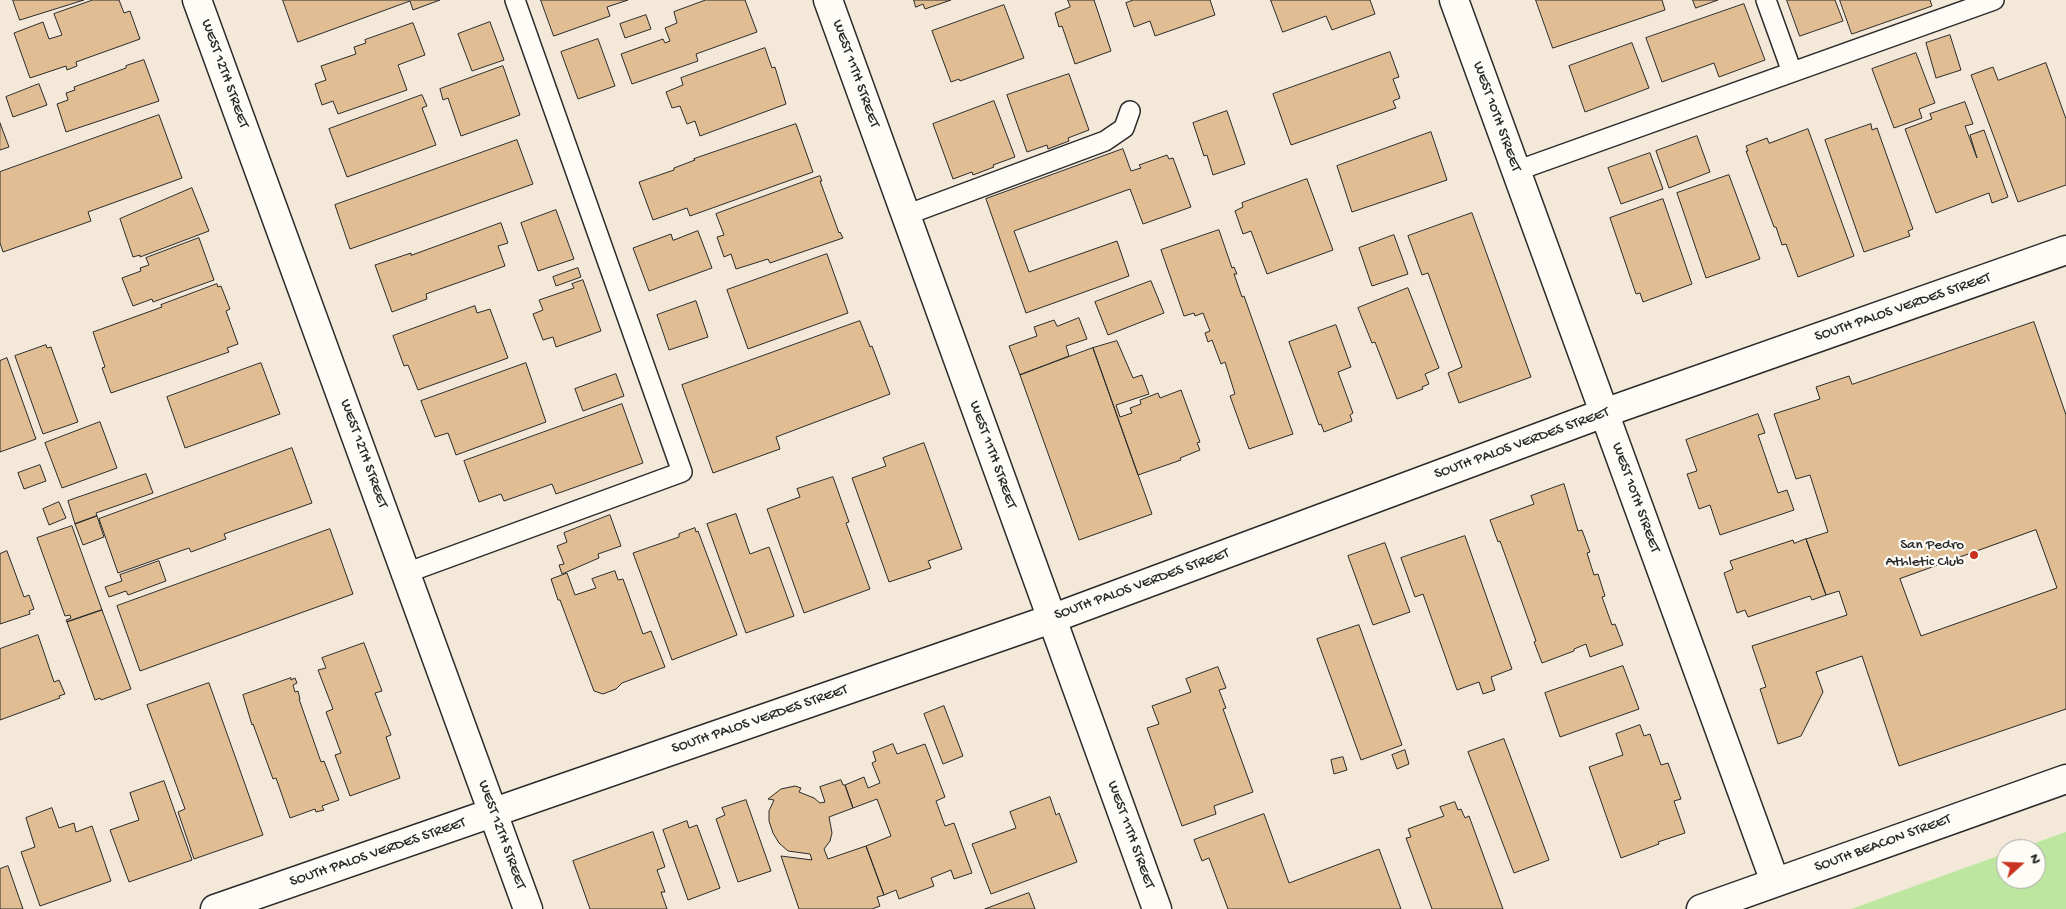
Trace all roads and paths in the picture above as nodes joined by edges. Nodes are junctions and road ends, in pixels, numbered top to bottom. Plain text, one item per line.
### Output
1 (197, 0) edge
2 (515, 0) edge
3 (828, 0) edge
4 (1454, 0) edge
5 (1766, 0) edge
6 (1994, 0) edge
7 (1792, 72) junction
8 (1130, 111) dead end
9 (1516, 171) junction
10 (906, 215) junction
11 (2066, 250) edge
12 (1604, 413) junction
13 (406, 572) junction
14 (1051, 620) junction
15 (2066, 779) edge
16 (493, 813) junction
17 (1775, 882) junction
18 (248, 904) edge
19 (215, 909) edge
20 (528, 909) edge
21 (1157, 909) edge
22 (1701, 909) edge

1 - 13 street, WEST 12TH STREET
2 - 13 lane
3 - 10 street, WEST 11TH STREET
4 - 9 street, WEST 10TH STREET
5 - 7 lane
6 - 7 lane
7 - 9 lane
8 - 10 lane
9 - 12 street, WEST 10TH STREET
10 - 14 street, WEST 11TH STREET
11 - 12 street, SOUTH PALOS VERDES STREET
12 - 14 street, SOUTH PALOS VERDES STREET
12 - 17 street, WEST 10TH STREET
13 - 16 street, WEST 12TH STREET
14 - 16 street, SOUTH PALOS VERDES STREET
14 - 21 street, WEST 11TH STREET
15 - 17 street, SOUTH BEACON STREET
16 - 18 street, SOUTH PALOS VERDES STREET
16 - 20 street, WEST 12TH STREET
17 - 22 street, SOUTH BEACON STREET
18 - 19 street, SOUTH PALOS VERDES STREET

